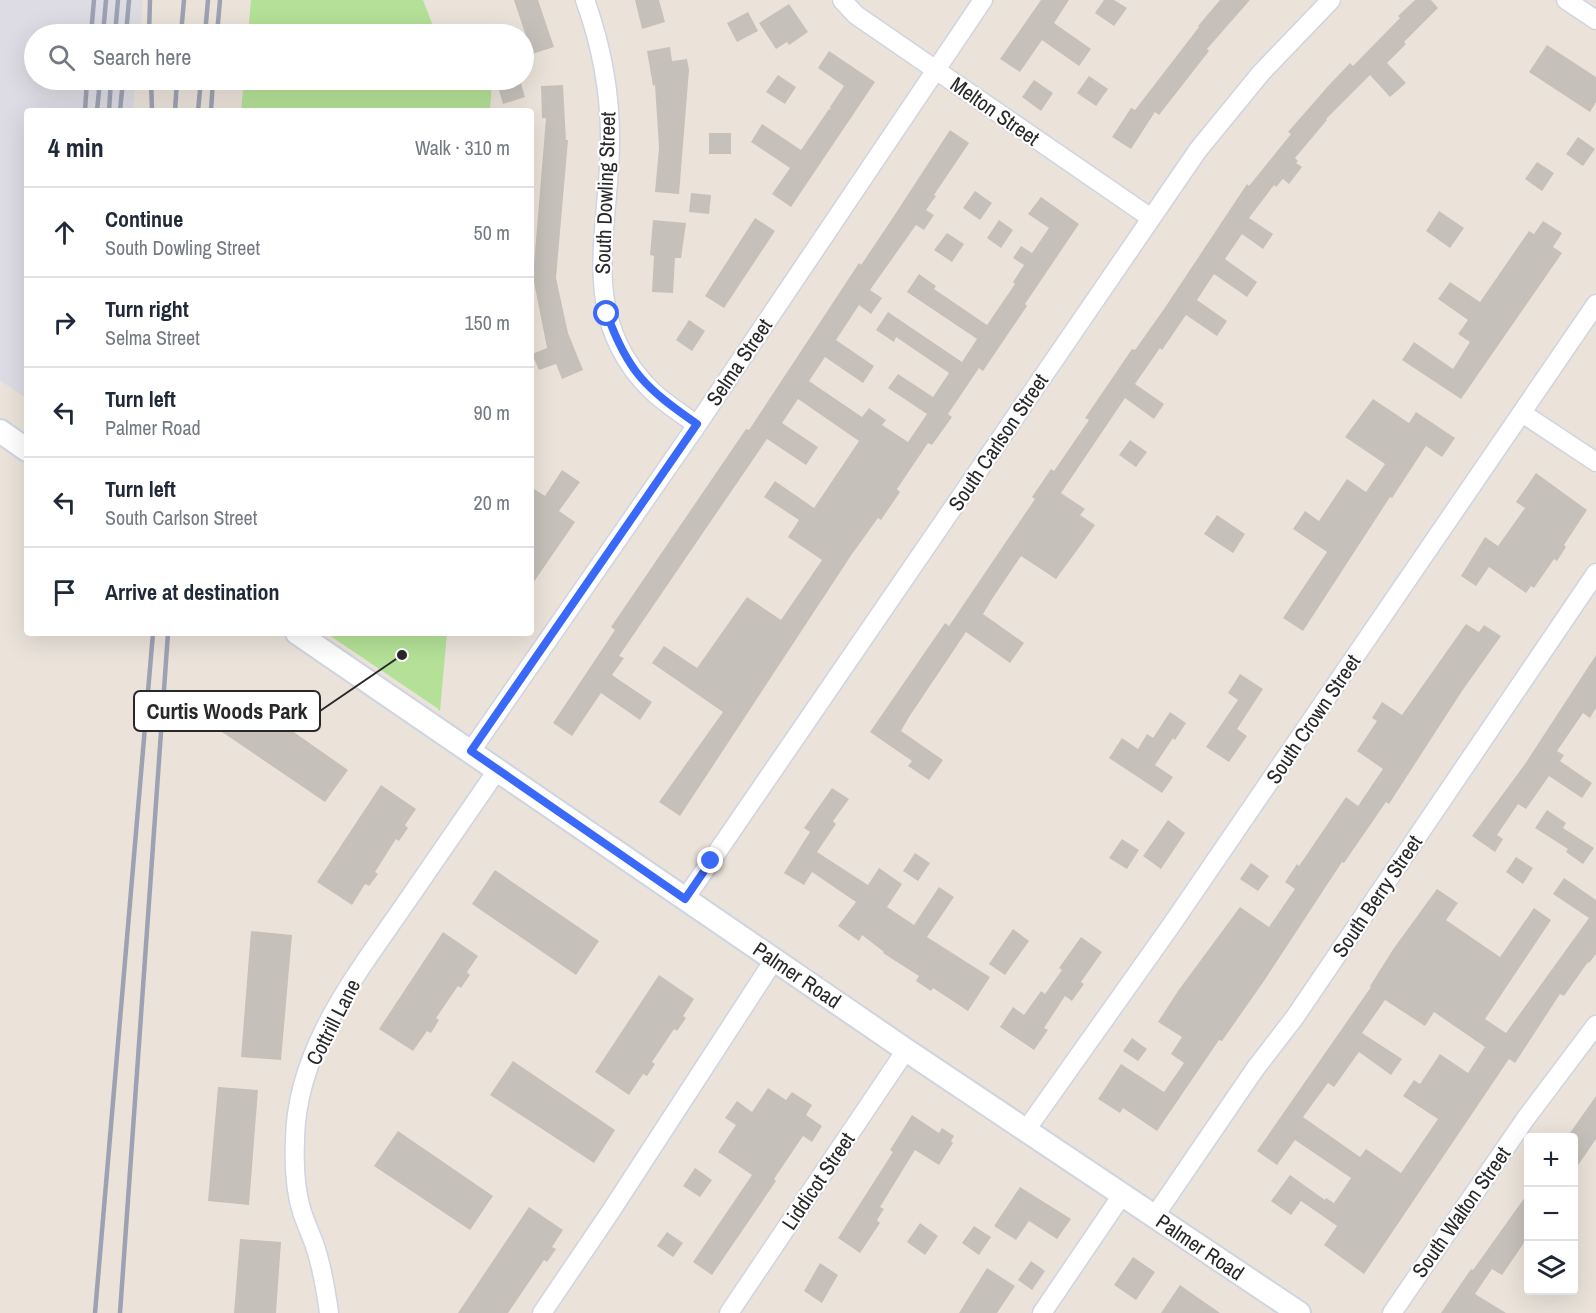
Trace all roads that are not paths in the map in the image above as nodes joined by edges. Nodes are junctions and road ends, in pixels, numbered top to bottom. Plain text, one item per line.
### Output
1 (585, 0) edge
2 (842, 0) edge
3 (983, 0) edge
4 (1330, 0) edge
5 (1566, 0) edge
6 (1596, 20) edge
7 (935, 70) junction
8 (1151, 218) junction
9 (1596, 304) edge
10 (1522, 413) junction
11 (697, 424) junction
12 (0, 431) edge
13 (24, 448) edge
14 (1596, 462) edge
15 (1596, 573) edge
16 (301, 636) edge
17 (471, 751) junction
18 (498, 770) junction
19 (685, 899) junction
20 (774, 960) junction
21 (1596, 1026) edge
22 (906, 1050) junction
23 (1026, 1130) junction
24 (1122, 1196) junction
25 (1154, 1216) junction
26 (329, 1313) edge
27 (542, 1313) edge
28 (729, 1313) edge
29 (1042, 1313) edge
30 (1299, 1313) edge
31 (1392, 1313) edge

1 - 11 street, South Dowling Street
2 - 7 street, Melton Street
3 - 7 street, Selma Street
4 - 8 street, South Carlson Street
5 - 6 street
7 - 8 street, Melton Street
7 - 11 street, Selma Street
8 - 19 street, South Carlson Street
9 - 10 street, South Crown Street
10 - 14 street
10 - 23 street, South Crown Street
11 - 17 street, Selma Street
12 - 13 street
15 - 25 street, South Berry Street
16 - 17 street, Palmer Road
17 - 18 street, Palmer Road
18 - 19 street, Palmer Road
18 - 26 street, Cottrill Lane
19 - 20 street, Palmer Road
20 - 22 street, Palmer Road
20 - 27 street
21 - 31 street, South Walton Street
22 - 23 street, Palmer Road
22 - 28 street, Liddicot Street
23 - 24 street, Palmer Road
24 - 25 street, Palmer Road
24 - 29 street
25 - 30 street, Palmer Road

